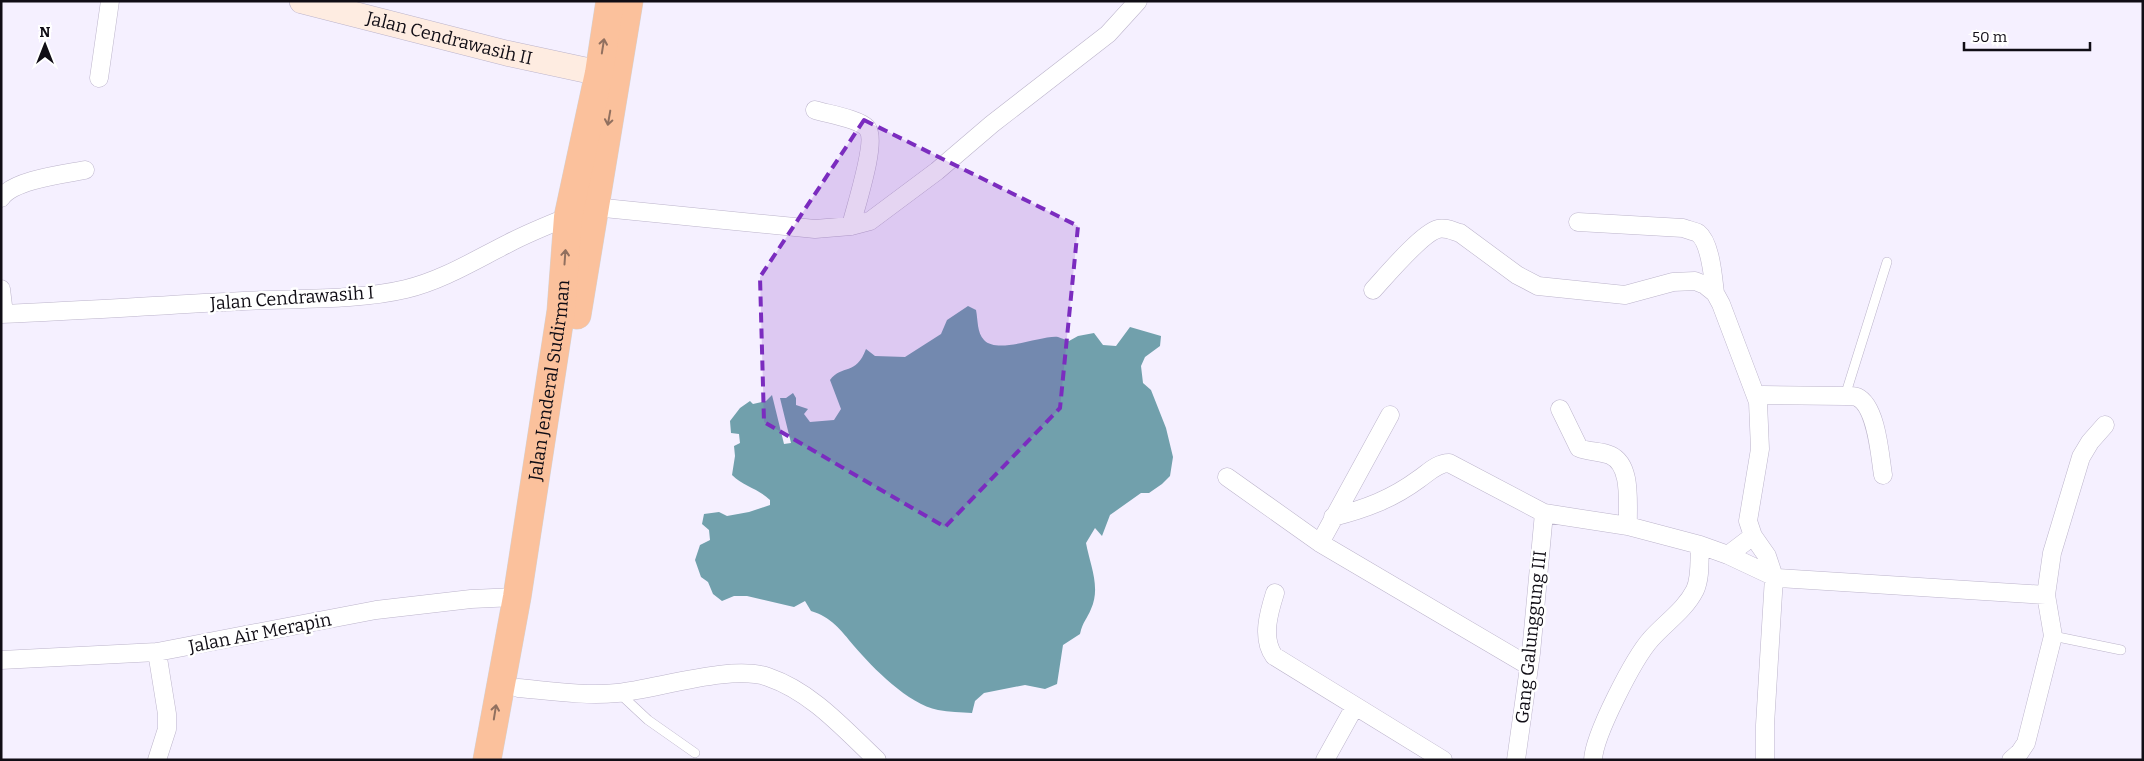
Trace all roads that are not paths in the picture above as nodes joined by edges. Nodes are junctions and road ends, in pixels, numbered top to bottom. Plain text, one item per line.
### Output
1 (110, 1) edge
2 (302, 1) edge
3 (610, 1) edge
4 (629, 1) edge
5 (1138, 1) edge
6 (598, 73) junction
7 (99, 78) dead end
8 (816, 110) dead end
9 (85, 170) dead end
10 (1, 198) edge
11 (594, 207) junction
12 (568, 217) junction
13 (1578, 222) dead end
14 (851, 226) junction
15 (1887, 262) dead end
16 (1, 289) edge
17 (1372, 290) dead end
18 (1716, 293) junction
19 (569, 312) junction
20 (2, 314) edge
21 (1845, 396) junction
22 (1758, 402) junction
23 (1560, 409) dead end
24 (1390, 415) dead end
25 (2105, 425) dead end
26 (1883, 475) dead end
27 (1227, 477) dead end
28 (1544, 513) junction
29 (1333, 517) junction
30 (1628, 526) junction
31 (1754, 536) junction
32 (1320, 543) junction
33 (1700, 545) junction
34 (1728, 555) junction
35 (1774, 577) junction
36 (1275, 593) dead end
37 (2046, 595) junction
38 (517, 597) junction
39 (2053, 636) junction
40 (2121, 650) dead end
41 (157, 652) junction
42 (1, 660) edge
43 (1529, 666) junction
44 (518, 688) junction
45 (618, 693) junction
46 (1354, 706) junction
47 (695, 753) dead end
48 (157, 760) edge
49 (487, 760) edge
50 (506, 760) edge
51 (877, 760) edge
52 (1326, 760) edge
53 (1443, 760) edge
54 (1516, 760) edge
55 (1593, 760) edge
56 (1765, 760) edge
57 (2011, 760) edge

1 - 7 street
2 - 6 street, Jalan Cendrawasih II
6 -> 3 highway, Jalan Jenderal Sudirman
4 -> 11 highway, Jalan Jenderal Sudirman
5 - 14 street
6 - 12 highway, Jalan Jenderal Sudirman
8 - 14 street
9 - 10 street
11 - 14 street
11 - 19 highway, Jalan Jenderal Sudirman
19 -> 12 highway, Jalan Jenderal Sudirman
12 - 20 street, Jalan Cendrawasih I
13 - 18 street
15 - 21 lane
16 - 20 street
17 - 18 street
18 - 22 street
19 - 38 highway, Jalan Jenderal Sudirman
19 - 44 highway, Jalan Jenderal Sudirman
21 - 22 street
21 - 26 street
22 - 31 street
23 - 30 street
24 - 29 street
25 - 37 street
27 - 32 street
28 - 29 street
28 - 30 street
28 - 43 street, Gang Galunggung III
29 - 32 street
30 - 33 street
31 - 34 street
31 - 35 street
32 - 43 street
33 - 34 street
33 - 55 street
34 - 35 street
35 - 37 street
35 - 56 street
36 - 46 street
37 - 39 street
38 - 41 street, Jalan Air Merapin
49 -> 38 highway, Jalan Jenderal Sudirman
39 - 40 lane
39 - 57 street
41 - 42 street, Jalan Air Merapin
41 - 48 street
43 - 54 street, Gang Galunggung III
44 - 45 street
44 - 50 highway, Jalan Jenderal Sudirman
45 - 47 lane
45 - 51 street
46 - 52 street
46 - 53 street

